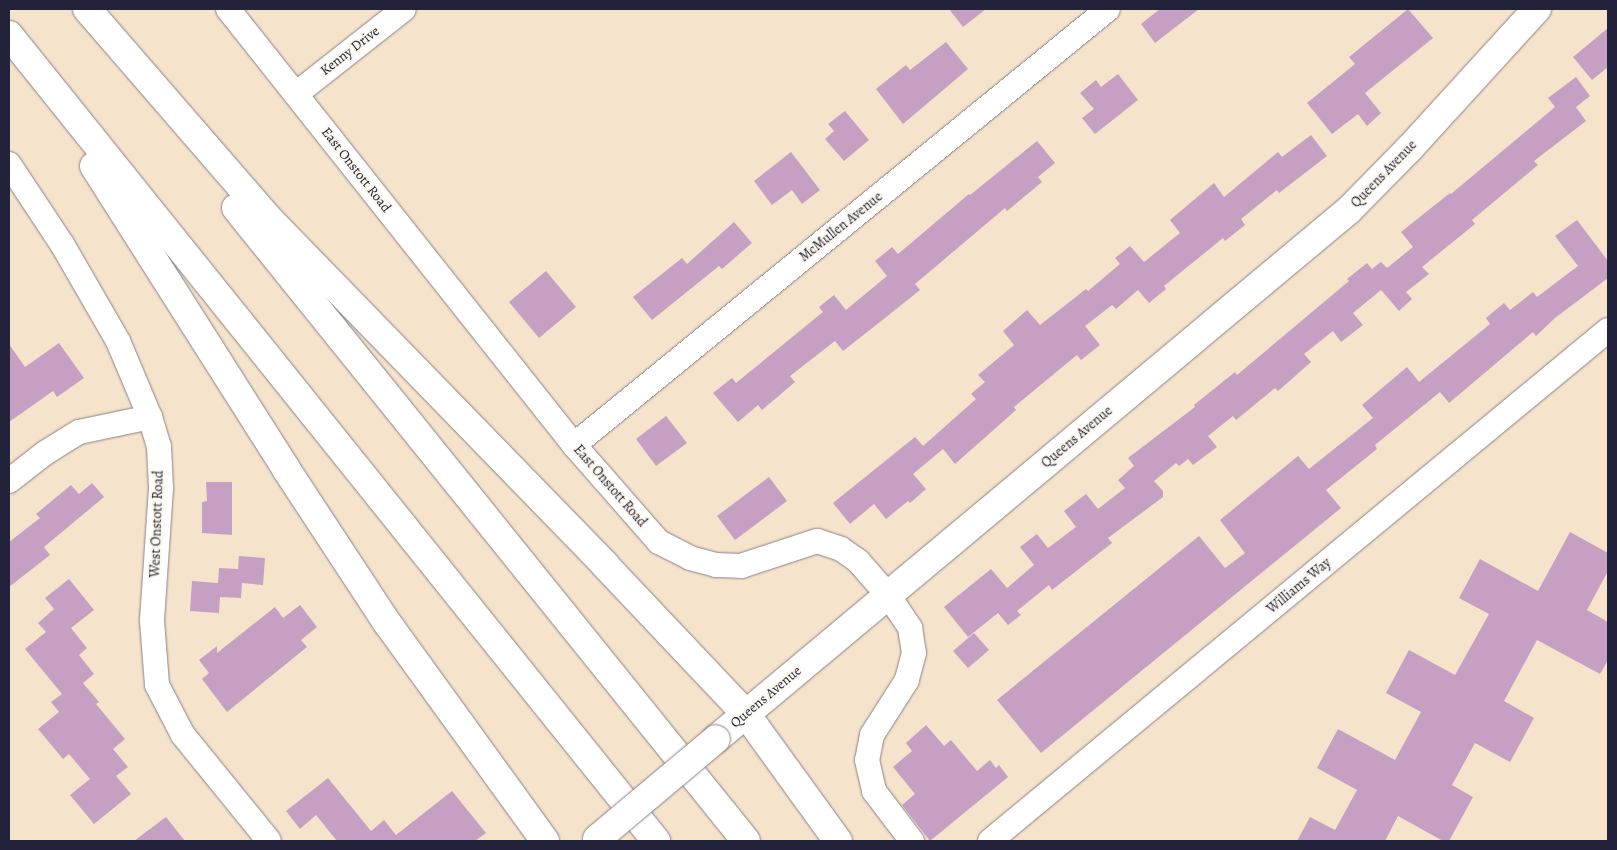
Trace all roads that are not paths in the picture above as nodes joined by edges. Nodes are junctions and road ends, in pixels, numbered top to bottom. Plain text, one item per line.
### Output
1 (76, 9) edge
2 (87, 9) edge
3 (228, 9) edge
4 (404, 9) edge
5 (1108, 9) edge
6 (1537, 9) edge
7 (16, 44) edge
8 (296, 94) junction
9 (9, 164) edge
10 (1608, 330) edge
11 (150, 417) junction
12 (574, 445) junction
13 (9, 481) edge
14 (888, 595) junction
15 (746, 714) junction
16 (257, 837) edge
17 (596, 840) edge
18 (545, 841) edge
19 (656, 841) edge
20 (746, 841) edge
21 (838, 841) edge
22 (912, 841) edge
23 (990, 841) edge

1 - 20 main road
2 - 15 main road
3 - 8 street, East Onstott Road
4 - 8 street, Kenny Drive
5 - 12 street, McMullen Avenue
6 - 14 main road, Queens Avenue
7 - 18 main road
7 - 19 main road
8 - 12 street, East Onstott Road
9 - 11 street, West Onstott Road
10 - 23 street, Williams Way
11 - 13 street
11 - 16 street, West Onstott Road
12 - 14 street, East Onstott Road
14 - 15 main road, Queens Avenue
14 - 22 street, East Onstott Road
15 - 17 main road, Queens Avenue, bridge
15 - 21 main road

